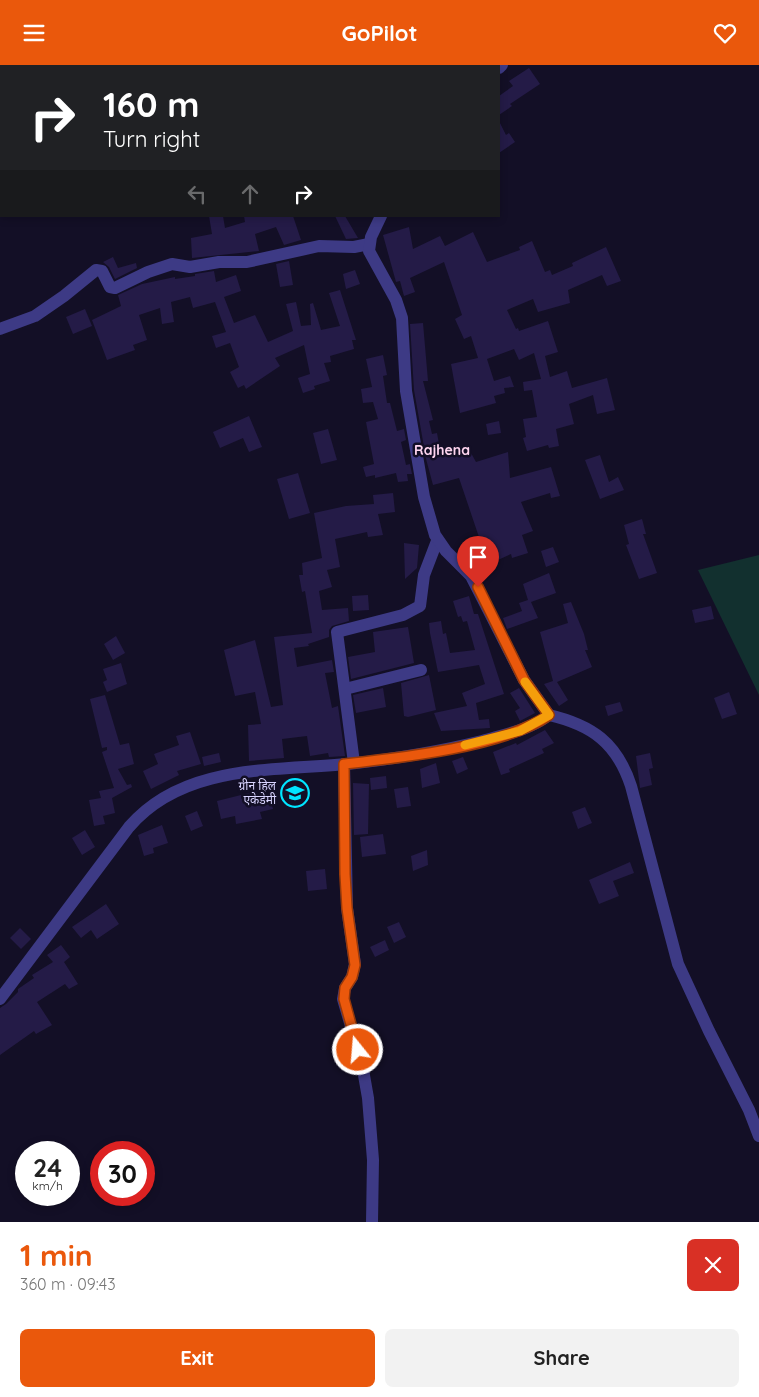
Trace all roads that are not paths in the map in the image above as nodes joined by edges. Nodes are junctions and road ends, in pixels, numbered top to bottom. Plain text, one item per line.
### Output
1 (381, 217) edge
2 (369, 244) junction
3 (0, 329) edge
4 (437, 541) junction
5 (421, 670) dead end
6 (345, 689) junction
7 (549, 715) junction
8 (349, 763) junction
9 (0, 999) edge
10 (759, 1136) edge
11 (372, 1222) edge

1 - 2 street
2 - 3 street
2 - 4 street
4 - 6 street
4 - 7 street
5 - 6 street
6 - 8 street
7 - 8 street
7 - 10 street
8 - 9 street
8 - 11 street

